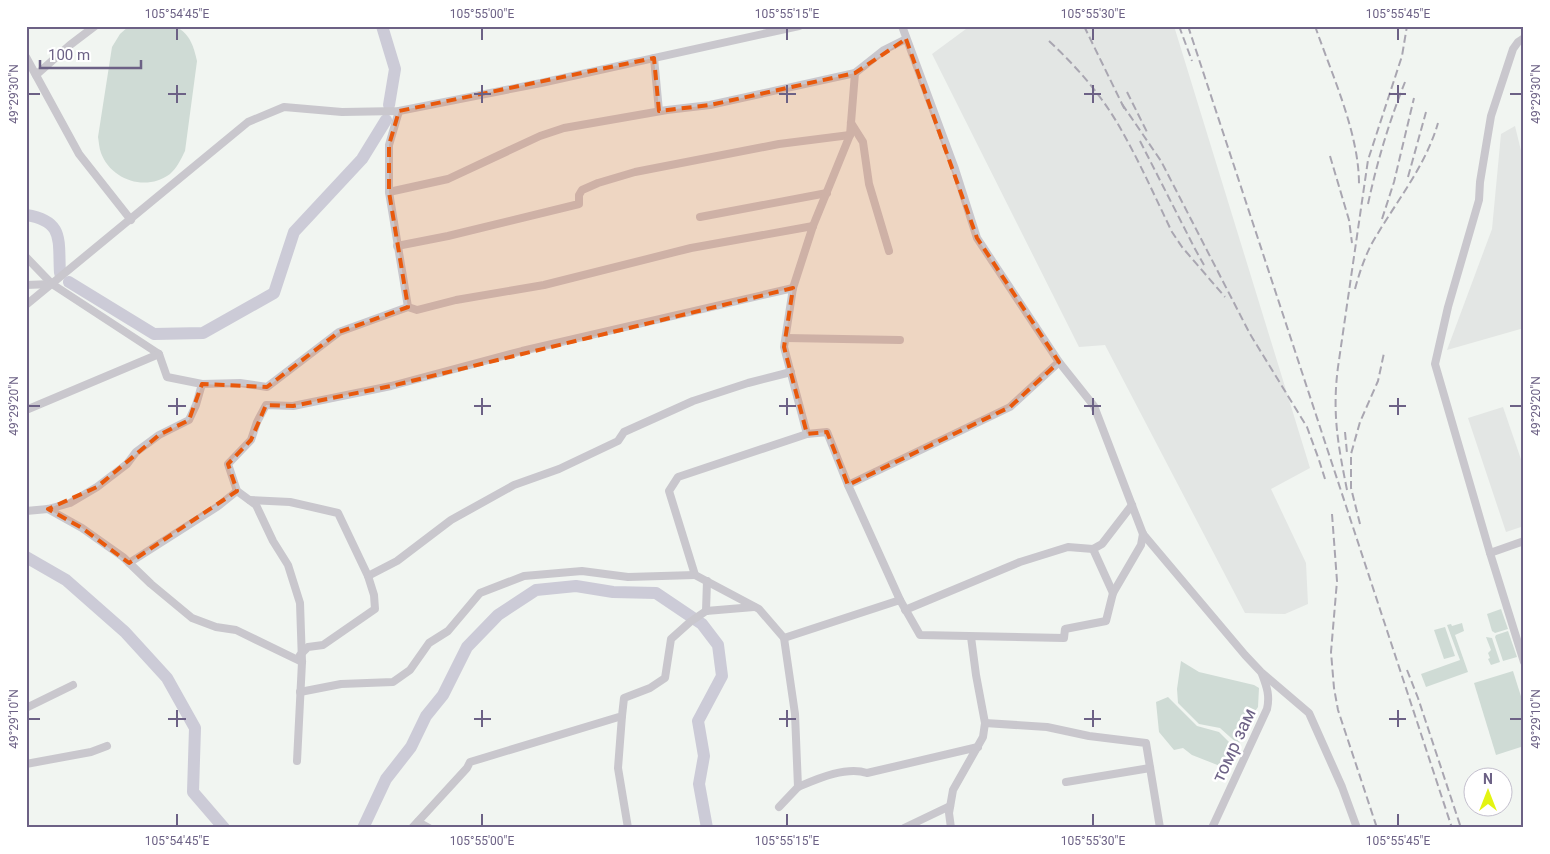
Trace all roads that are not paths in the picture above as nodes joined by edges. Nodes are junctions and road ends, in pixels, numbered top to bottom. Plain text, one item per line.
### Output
1 (95, 26) edge
2 (799, 26) edge
3 (902, 26) edge
4 (1524, 38) edge
5 (906, 39) junction
6 (26, 57) edge
7 (654, 58) junction
8 (855, 73) junction
9 (36, 75) junction
10 (399, 111) junction
11 (659, 111) junction
12 (850, 123) junction
13 (850, 135) junction
14 (388, 192) junction
15 (827, 192) junction
16 (700, 217) dead end
17 (131, 220) junction
18 (813, 226) junction
19 (397, 246) junction
20 (889, 251) dead end
21 (26, 257) edge
22 (52, 284) junction
23 (26, 285) edge
24 (793, 288) junction
25 (26, 304) edge
26 (408, 307) junction
27 (786, 338) junction
28 (900, 340) dead end
29 (159, 354) junction
30 (1059, 362) junction
31 (791, 372) junction
32 (202, 384) junction
33 (26, 410) edge
34 (807, 434) junction
35 (848, 485) junction
36 (237, 491) junction
37 (250, 500) junction
38 (1132, 505) junction
39 (48, 509) junction
40 (26, 510) edge
41 (1143, 534) junction
42 (1524, 541) edge
43 (1093, 549) junction
44 (1490, 553) junction
45 (129, 564) junction
46 (695, 575) junction
47 (368, 576) junction
48 (707, 581) junction
49 (1113, 594) junction
50 (900, 600) junction
51 (754, 606) junction
52 (905, 610) junction
53 (706, 611) junction
54 (971, 637) junction
55 (784, 638) junction
56 (301, 658) junction
57 (1524, 662) edge
58 (1261, 672) junction
59 (73, 685) dead end
60 (300, 692) junction
61 (26, 708) edge
62 (622, 716) junction
63 (985, 722) junction
64 (107, 746) dead end
65 (978, 747) junction
66 (296, 761) dead end
67 (26, 764) edge
68 (1150, 768) junction
69 (1066, 782) dead end
70 (798, 787) junction
71 (950, 806) junction
72 (779, 807) dead end
73 (415, 825) edge
74 (429, 828) edge
75 (628, 828) edge
76 (904, 828) edge
77 (951, 828) edge
78 (1160, 828) edge
79 (1212, 828) edge
80 (1357, 828) edge

1 - 9 street
2 - 7 street
3 - 5 street
4 - 44 street
5 - 8 street
5 - 30 street
6 - 9 street
7 - 10 street
7 - 11 street
8 - 11 street
8 - 12 street
9 - 17 street
10 - 14 street
10 - 17 street
11 - 14 street
12 - 13 street
12 - 20 street
13 - 15 street
13 - 19 street
14 - 19 street
15 - 16 street
15 - 18 street
17 - 22 street
18 - 24 street
18 - 26 street
19 - 26 street
21 - 22 street
22 - 23 street
22 - 25 street
22 - 29 street
24 - 27 street
24 - 36 street
26 - 32 street
27 - 28 street
27 - 31 street
29 - 32 street
29 - 33 street
30 - 35 street
30 - 38 street
31 - 34 street
31 - 47 street
32 - 39 street
34 - 35 street
34 - 46 street
35 - 50 street
36 - 37 street
36 - 45 street
37 - 47 street
37 - 56 street
38 - 41 street
38 - 43 street
39 - 40 street
39 - 45 street
41 - 49 street
41 - 58 street
42 - 44 street
43 - 49 street
43 - 52 street
44 - 57 street
45 - 56 street
46 - 48 street
46 - 60 street
47 - 56 street
48 - 51 street
48 - 53 street
49 - 54 street
50 - 52 street
50 - 55 street
51 - 53 street
51 - 55 street
52 - 54 street
53 - 62 street
54 - 63 street
55 - 70 street
56 - 60 street
58 - 79 street, томр зам
58 - 80 street
59 - 61 street
60 - 66 street
62 - 73 street
62 - 75 street
63 - 65 street
63 - 68 street
64 - 67 street
65 - 70 street
65 - 71 street
68 - 69 street
68 - 78 street
70 - 72 street
71 - 76 street
71 - 77 street
73 - 74 street

